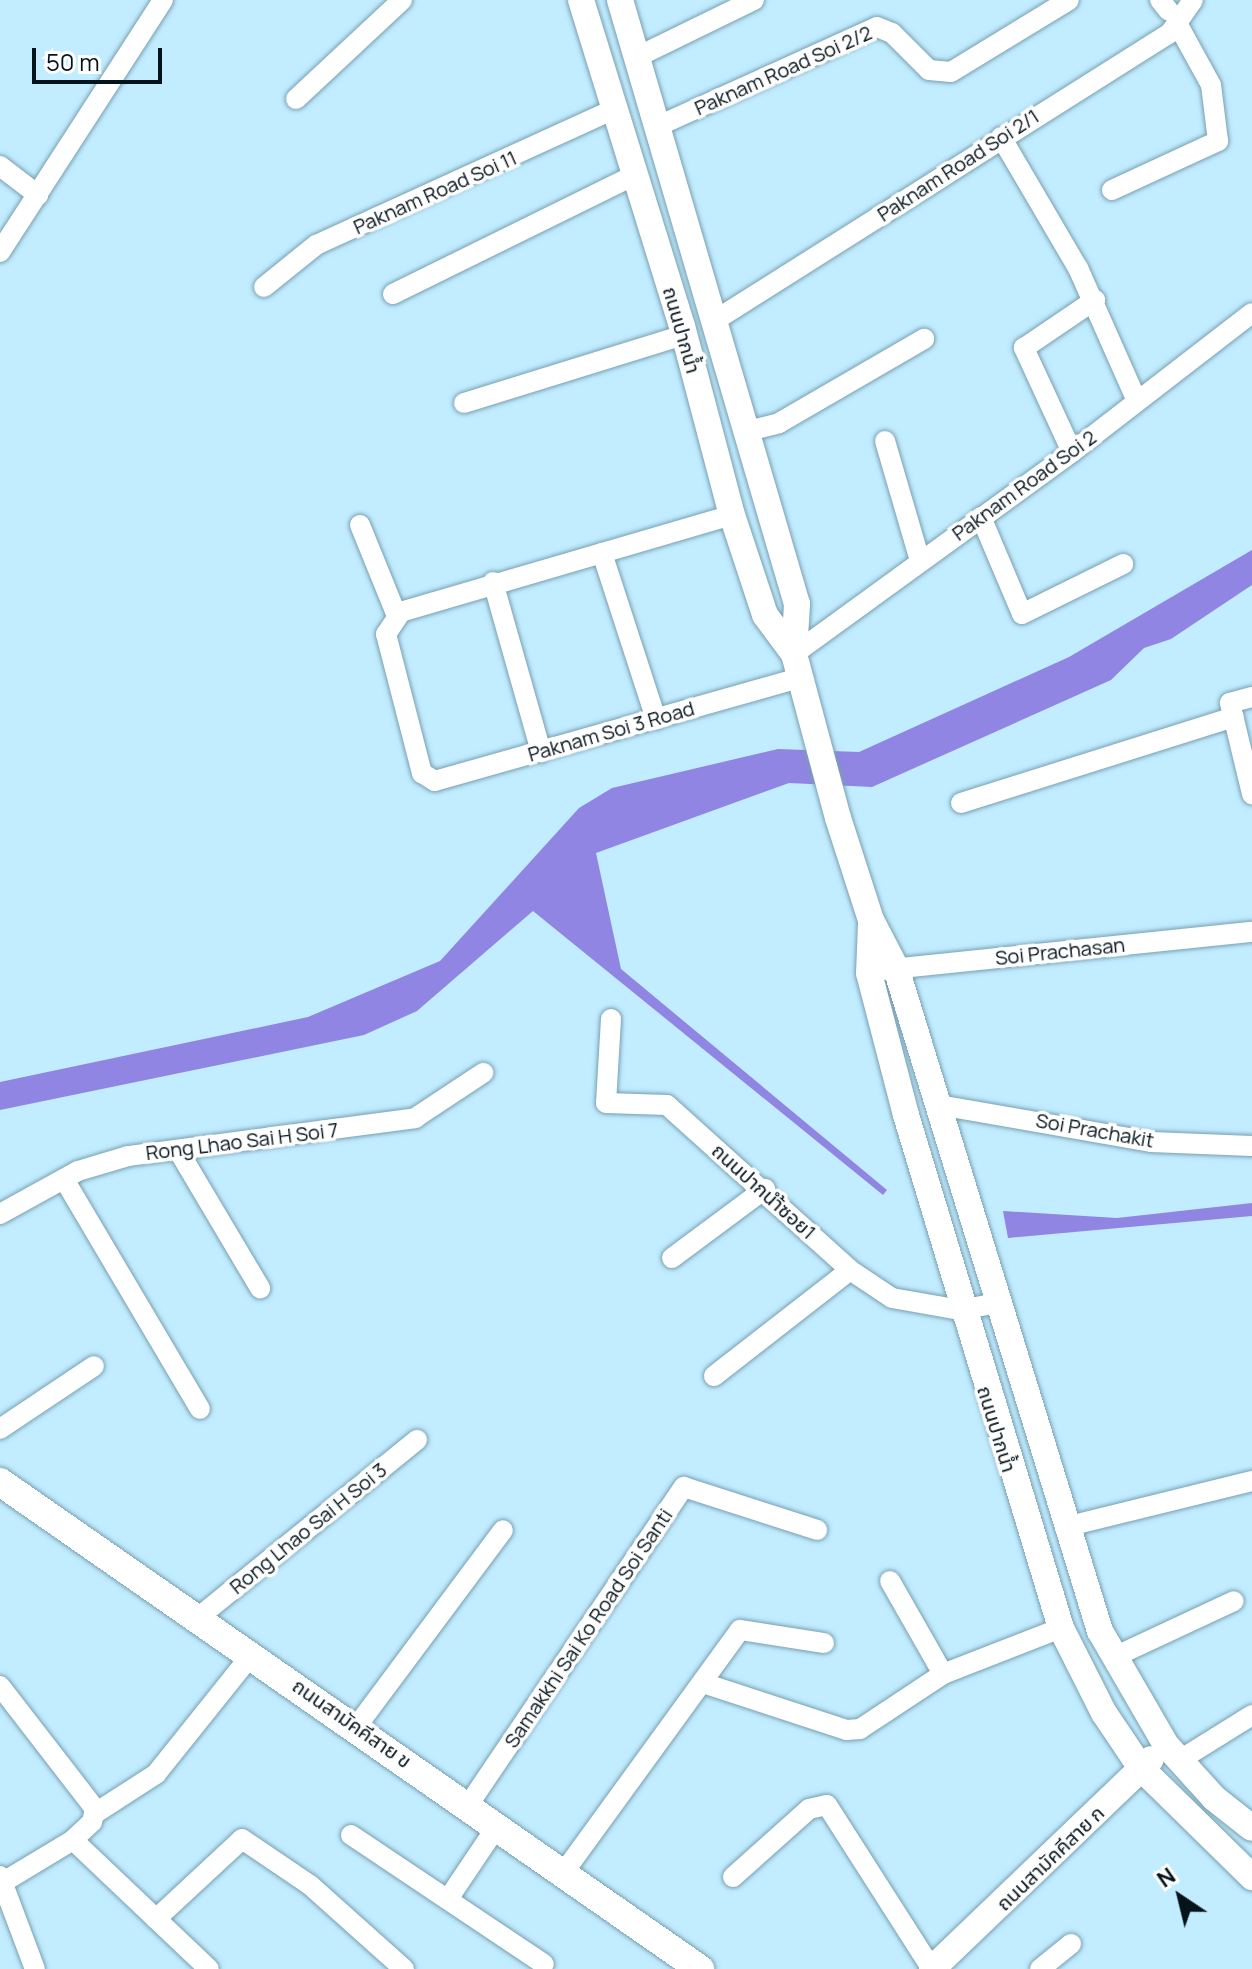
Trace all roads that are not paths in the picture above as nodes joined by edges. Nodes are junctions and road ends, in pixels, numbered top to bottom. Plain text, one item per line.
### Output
1 (163, 0) edge
2 (402, 0) edge
3 (581, 0) edge
4 (620, 0) edge
5 (754, 0) edge
6 (1069, 0) edge
7 (1193, 0) edge
8 (1169, 12) edge
9 (628, 26) junction
10 (593, 39) junction
11 (637, 57) junction
12 (296, 99) dead end
13 (615, 109) junction
14 (658, 126) junction
15 (1001, 137) junction
16 (0, 166) edge
17 (635, 175) junction
18 (1112, 190) dead end
19 (38, 195) junction
20 (0, 252) edge
21 (264, 287) dead end
22 (393, 294) dead end
23 (1095, 300) junction
24 (1252, 313) edge
25 (714, 321) junction
26 (684, 335) junction
27 (924, 339) dead end
28 (1137, 401) junction
29 (464, 403) dead end
30 (748, 431) junction
31 (885, 441) dead end
32 (1072, 452) junction
33 (732, 515) junction
34 (981, 517) junction
35 (360, 525) dead end
36 (602, 553) junction
37 (920, 561) junction
38 (1123, 564) dead end
39 (493, 582) junction
40 (397, 616) junction
41 (796, 666) junction
42 (1252, 697) edge
43 (1232, 710) junction
44 (656, 719) junction
45 (541, 752) junction
46 (1252, 794) edge
47 (961, 803) dead end
48 (871, 920) junction
49 (1252, 932) edge
50 (896, 968) junction
51 (869, 973) junction
52 (611, 1019) dead end
53 (483, 1073) dead end
54 (939, 1105) junction
55 (1252, 1146) edge
56 (178, 1150) junction
57 (64, 1179) junction
58 (765, 1189) junction
59 (0, 1214) edge
60 (672, 1258) dead end
61 (850, 1270) junction
62 (260, 1288) dead end
63 (997, 1303) junction
64 (961, 1310) junction
65 (94, 1366) dead end
66 (714, 1376) dead end
67 (200, 1409) dead end
68 (0, 1429) edge
69 (417, 1440) dead end
70 (1252, 1481) edge
71 (0, 1482) edge
72 (1065, 1527) junction
73 (503, 1530) dead end
74 (817, 1530) dead end
75 (890, 1581) dead end
76 (1234, 1601) dead end
77 (199, 1617) junction
78 (1061, 1628) junction
79 (824, 1643) dead end
80 (252, 1654) junction
81 (1114, 1657) junction
82 (943, 1674) junction
83 (703, 1683) junction
84 (0, 1686) edge
85 (1252, 1715) edge
86 (357, 1726) junction
87 (1173, 1752) junction
88 (1141, 1768) junction
89 (469, 1804) junction
90 (94, 1814) junction
91 (498, 1825) junction
92 (1252, 1828) edge
93 (351, 1835) dead end
94 (73, 1840) junction
95 (564, 1872) junction
96 (733, 1877) dead end
97 (1252, 1877) edge
98 (1, 1881) edge
99 (448, 1899) junction
100 (156, 1919) junction
101 (1071, 1944) dead end
102 (544, 1964) dead end
103 (35, 1969) edge
104 (209, 1969) edge
105 (404, 1969) edge
106 (700, 1969) edge
107 (932, 1969) edge
108 (1040, 1969) edge

1 - 19 street
2 - 12 street
3 - 10 street, ถนนปากน้ำ
4 - 9 street, ถนนปากน้ำ
5 - 11 street
6 - 14 street, Paknam Road Soi 2/2
7 - 8 street, Paknam Road Soi 2/1
8 - 15 street, Paknam Road Soi 2/1
8 - 18 street
9 - 10 street
9 - 11 street, ถนนปากน้ำ
10 - 13 street, ถนนปากน้ำ
11 - 14 street, ถนนปากน้ำ
13 - 17 street, ถนนปากน้ำ
13 - 21 street, Paknam Road Soi 11
14 - 25 street, ถนนปากน้ำ
15 - 23 street
15 - 25 street, Paknam Road Soi 2/1
16 - 19 street
17 - 22 street
17 - 26 street, ถนนปากน้ำ
19 - 20 street
23 - 28 street
23 - 32 street
24 - 28 street, Paknam Road Soi 2
25 - 30 street, ถนนปากน้ำ
26 - 29 street
26 - 33 street, ถนนปากน้ำ
27 - 30 street
28 - 32 street, Paknam Road Soi 2
30 - 41 street, ถนนปากน้ำ
31 - 37 street
32 - 34 street, Paknam Road Soi 2
33 - 36 street
33 - 41 street, ถนนปากน้ำ
34 - 37 street, Paknam Road Soi 2
34 - 38 street
35 - 40 street
36 - 39 street
36 - 44 street
37 - 41 street, Paknam Road Soi 2
39 - 40 street
39 - 45 street
40 - 45 street, Paknam Soi 3 Road
41 - 44 street, Paknam Soi 3 Road
41 - 48 street, ถนนปากน้ำ
42 - 43 street
43 - 46 street
43 - 47 street
44 - 45 street, Paknam Soi 3 Road
48 - 50 street, ถนนปากน้ำ
48 - 51 street, ถนนปากน้ำ
49 - 50 street, Soi Prachasan
50 - 51 street, Soi Prachasan
50 - 54 street, ถนนปากน้ำ
51 - 64 street, ถนนปากน้ำ
52 - 58 street, ถนนปากนำ้ซอย1
53 - 56 street, Rong Lhao Sai H Soi 7
54 - 55 street, Soi Prachakit
54 - 63 street, ถนนปากน้ำ
56 - 57 street, Rong Lhao Sai H Soi 7
56 - 62 street
57 - 59 street, Rong Lhao Sai H Soi 7
57 - 67 street
58 - 60 street
58 - 61 street, ถนนปากนำ้ซอย1
61 - 64 street, ถนนปากนำ้ซอย1
61 - 66 street
63 - 64 street, ถนนปากนำ้ซอย1
63 - 72 street, ถนนปากน้ำ
64 - 78 street, ถนนปากน้ำ
65 - 68 street
69 - 77 street, Rong Lhao Sai H Soi 3
70 - 72 street
71 - 77 main road, ถนนสามัคคีสาย ข
72 - 81 street, ถนนปากน้ำ
73 - 86 street
74 - 89 street, Samakkhi Sai Ko Road Soi Santi
75 - 82 street
76 - 81 street
77 - 80 main road, ถนนสามัคคีสาย ข
78 - 82 street
78 - 88 street, ถนนปากน้ำ
79 - 83 street
80 - 86 main road, ถนนสามัคคีสาย ข
80 - 90 street
81 - 87 street, ถนนปากน้ำ
82 - 83 street
83 - 95 street
84 - 90 street
85 - 87 street
86 - 89 main road, ถนนสามัคคีสาย ข
87 - 88 street, ถนนสามัคคีสาย ก
87 - 92 street, ถนนปากน้ำ
88 - 97 street, ถนนปากน้ำ
88 - 107 street, ถนนสามัคคีสาย ก
89 - 91 main road, ถนนสามัคคีสาย ข
90 - 94 street
91 - 95 main road, ถนนสามัคคีสาย ข
91 - 99 street
93 - 99 street
94 - 98 street
94 - 100 street
95 - 106 main road, ถนนสามัคคีสาย ข
96 - 107 street
98 - 103 street
99 - 102 street
100 - 104 street
100 - 105 street
101 - 108 street

